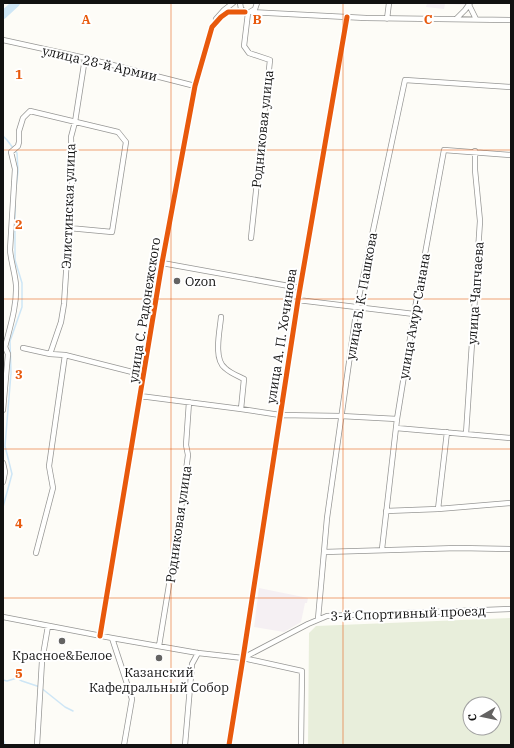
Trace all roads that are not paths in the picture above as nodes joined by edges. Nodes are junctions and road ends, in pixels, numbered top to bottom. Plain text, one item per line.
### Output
1 (233, 3) edge
2 (240, 3) edge
3 (257, 3) edge
4 (389, 3) edge
5 (469, 4) edge
6 (248, 12) junction
7 (269, 12) junction
8 (347, 17) junction
9 (387, 18) junction
10 (456, 19) junction
11 (476, 19) junction
12 (511, 20) edge
13 (212, 27) junction
14 (4, 41) edge
15 (85, 58) junction
16 (195, 86) junction
17 (511, 88) edge
18 (76, 122) junction
19 (475, 151) junction
20 (511, 155) edge
21 (68, 228) junction
22 (251, 238) dead end
23 (162, 263) junction
24 (300, 288) junction
25 (298, 300) junction
26 (357, 306) junction
27 (414, 314) junction
28 (221, 317) dead end
29 (4, 347) edge
30 (23, 348) dead end
31 (50, 354) junction
32 (65, 355) junction
33 (144, 375) junction
34 (140, 396) junction
35 (189, 402) junction
36 (241, 409) junction
37 (3, 410) edge
38 (280, 415) junction
39 (341, 416) junction
40 (397, 419) junction
41 (396, 428) junction
42 (447, 432) junction
43 (466, 434) junction
44 (511, 438) edge
45 (3, 463) edge
46 (3, 482) edge
47 (511, 503) edge
48 (438, 510) junction
49 (386, 511) junction
50 (382, 549) junction
51 (511, 550) edge
52 (324, 552) junction
53 (36, 553) dead end
54 (511, 609) edge
55 (3, 617) edge
56 (318, 619) junction
57 (48, 626) junction
58 (100, 636) junction
59 (112, 638) junction
60 (159, 646) junction
61 (198, 652) junction
62 (243, 658) junction
63 (37, 745) edge
64 (124, 745) edge
65 (185, 745) edge
66 (229, 745) edge
67 (301, 745) edge

1 - 13 street
2 - 6 street
3 - 6 street
3 - 7 street
4 - 9 street
5 - 10 street
5 - 11 street
6 - 7 street
6 - 13 street
6 - 22 street, Родниковая улица
7 - 8 street
8 - 9 street
8 - 24 street, улица А. П. Хочинова
9 - 10 street
10 - 11 street
11 - 12 street
13 - 16 street, улица С. Радонежского
14 - 15 street, улица 28-й Армии
15 - 16 street, улица 28-й Армии
15 - 18 street, Элистинская улица
16 - 23 street, улица С. Радонежского
17 - 26 street, улица Б. К. Пашкова
18 - 21 street, Элистинская улица
18 - 21 street
18 - 29 street
19 - 20 street, улица Амур-Санана
19 - 27 street, улица Амур-Санана
19 - 43 street, улица Чапчаева
21 - 31 street, Элистинская улица
23 - 24 street
23 - 33 street, улица С. Радонежского
24 - 25 street, улица А. П. Хочинова
25 - 26 street
25 - 38 street, улица А. П. Хочинова
26 - 27 street
26 - 39 street, улица Б. К. Пашкова
27 - 40 street, улица Амур-Санана
28 - 36 street
29 - 37 street
30 - 31 street
31 - 32 street
32 - 33 street
32 - 53 street
33 - 34 street, улица С. Радонежского
34 - 35 street
34 - 58 street, улица С. Радонежского
35 - 36 street
35 - 60 street, Родниковая улица
36 - 38 street
38 - 39 street
38 - 62 street, улица А. П. Хочинова
39 - 40 street
39 - 52 street, улица Б. К. Пашкова
40 - 41 street, улица Амур-Санана
41 - 42 street
41 - 49 street, улица Амур-Санана
42 - 43 street
42 - 48 street
43 - 44 street
45 - 46 street
47 - 48 street
48 - 49 street
49 - 50 street, улица Амур-Санана
50 - 51 street
50 - 52 street
52 - 56 street, улица Б. К. Пашкова
54 - 56 street, 3-й Спортивный проезд
55 - 57 street
56 - 62 street, 3-й Спортивный проезд
57 - 58 street
57 - 63 street
58 - 59 street
59 - 60 street
59 - 64 street
60 - 61 street
61 - 62 street
61 - 65 street
62 - 66 street, улица А. П. Хочинова
62 - 67 street

